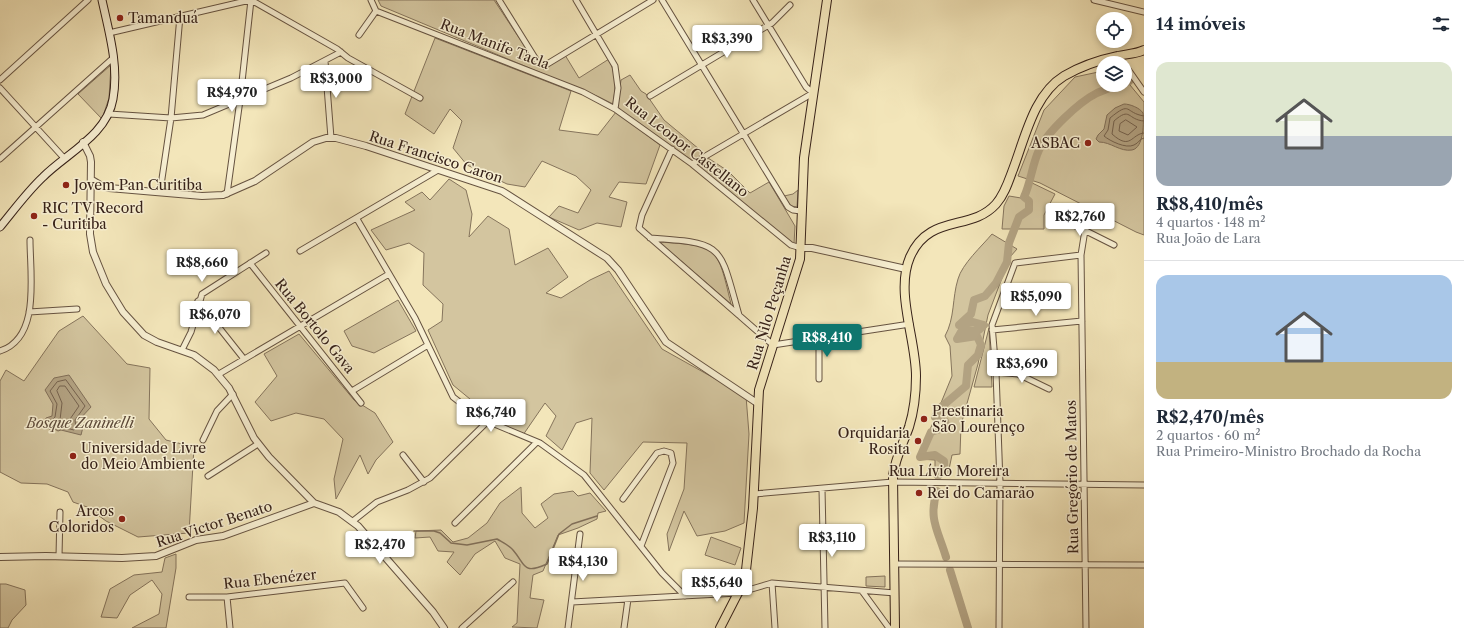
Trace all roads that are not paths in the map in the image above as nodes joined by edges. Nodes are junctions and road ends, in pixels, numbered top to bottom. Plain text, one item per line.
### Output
1 (88, 0) edge
2 (102, 0) edge
3 (251, 0) edge
4 (371, 0) edge
5 (499, 0) edge
6 (576, 0) edge
7 (653, 0) edge
8 (662, 0) edge
9 (753, 0) edge
10 (827, 0) edge
11 (1094, 0) edge
12 (790, 5) dead end
13 (376, 11) junction
14 (1144, 12) edge
15 (180, 16) junction
16 (768, 24) junction
17 (109, 33) junction
18 (596, 34) junction
19 (359, 35) dead end
20 (1144, 50) edge
21 (341, 52) junction
22 (1118, 56) edge
23 (113, 58) junction
24 (325, 61) junction
25 (1096, 62) edge
26 (702, 65) junction
27 (1132, 75) edge
28 (0, 80) edge
29 (0, 88) edge
30 (1144, 92) edge
31 (813, 93) junction
32 (650, 96) dead end
33 (420, 98) dead end
34 (240, 100) junction
35 (615, 109) junction
36 (108, 114) junction
37 (171, 118) junction
38 (36, 127) junction
39 (744, 135) junction
40 (331, 138) junction
41 (83, 142) junction
42 (672, 149) junction
43 (64, 158) junction
44 (0, 159) edge
45 (692, 164) junction
46 (438, 170) junction
47 (92, 180) junction
48 (160, 192) junction
49 (227, 194) junction
50 (801, 211) junction
51 (1054, 215) dead end
52 (357, 219) junction
53 (0, 227) edge
54 (1085, 230) junction
55 (650, 238) junction
56 (30, 240) dead end
57 (1114, 245) dead end
58 (801, 248) junction
59 (300, 251) dead end
60 (266, 254) dead end
61 (1081, 254) junction
62 (250, 263) junction
63 (906, 269) junction
64 (389, 274) junction
65 (198, 301) junction
66 (77, 309) dead end
67 (29, 312) junction
68 (739, 315) junction
69 (1082, 321) junction
70 (910, 324) junction
71 (300, 326) junction
72 (992, 330) junction
73 (819, 338) junction
74 (428, 345) junction
75 (773, 345) junction
76 (182, 350) junction
77 (0, 351) edge
78 (244, 359) junction
79 (996, 372) junction
80 (219, 374) junction
81 (819, 379) dead end
82 (1049, 389) dead end
83 (352, 391) junction
84 (233, 394) junction
85 (362, 403) dead end
86 (758, 403) junction
87 (487, 422) junction
88 (203, 440) dead end
89 (537, 442) junction
90 (258, 444) junction
91 (403, 455) dead end
92 (208, 476) dead end
93 (424, 482) junction
94 (893, 482) junction
95 (1000, 483) junction
96 (1084, 485) junction
97 (1144, 485) edge
98 (822, 489) junction
99 (754, 494) junction
100 (623, 499) dead end
101 (314, 503) junction
102 (60, 512) dead end
103 (353, 521) junction
104 (455, 523) dead end
105 (580, 534) dead end
106 (641, 546) junction
107 (60, 556) junction
108 (0, 557) edge
109 (894, 564) junction
110 (1000, 564) junction
111 (1086, 564) junction
112 (1144, 565) edge
113 (513, 582) dead end
114 (772, 584) junction
115 (824, 587) junction
116 (862, 591) junction
117 (738, 593) junction
118 (895, 593) junction
119 (685, 596) junction
120 (189, 597) dead end
121 (227, 597) junction
122 (628, 599) junction
123 (572, 602) junction
124 (363, 608) dead end
125 (230, 628) edge
126 (444, 628) edge
127 (462, 628) edge
128 (568, 628) edge
129 (624, 628) edge
130 (720, 628) edge
131 (775, 628) edge
132 (825, 628) edge
133 (889, 628) edge
134 (895, 628) edge
135 (999, 628) edge
136 (1086, 628) edge

1 - 28 street
2 - 17 main road
3 - 15 street
3 - 21 street
3 - 34 street
4 - 13 street
5 - 18 street
6 - 18 street, Rua Leonor Castellano
7 - 18 street
8 - 26 street
9 - 16 street
10 - 31 main road, Rua Nilo Peçanha
11 - 14 street
12 - 16 street
13 - 19 street
13 - 35 street, Rua Manife Tacla
15 - 17 street
15 - 37 street
16 - 26 street
16 - 31 street
17 - 23 main road
18 - 35 street, Rua Leonor Castellano
20 - 22 main road
21 - 24 street
21 - 33 street
23 - 36 main road
23 - 38 street
24 - 34 street
24 - 40 street
25 - 63 main road
26 - 32 street
26 - 39 street
27 - 30 street
29 - 38 street
31 - 39 street
31 - 50 main road, Rua Nilo Peçanha
34 - 37 street
34 - 49 street
35 - 42 street, Rua Leonor Castellano
36 - 37 street
36 - 41 main road
37 - 48 street
38 - 43 street
38 - 44 street
39 - 45 street
39 - 50 street
40 - 46 street, Rua Francisco Caron
40 - 49 street, Rua Francisco Caron
41 - 43 main road
41 - 47 street
42 - 45 street, Rua Leonor Castellano
42 - 55 street
43 - 53 main road
45 - 58 street, Rua Leonor Castellano
46 - 52 street
46 - 86 street, Rua Francisco Caron
47 - 48 street, Rua Francisco Caron
47 - 76 street
48 - 49 street, Rua Francisco Caron
50 - 58 main road, Rua Nilo Peçanha
51 - 54 street
52 - 59 street
52 - 64 street
54 - 57 street
54 - 61 street, Rua Gregório de Matos
55 - 68 street
55 - 68 street
56 - 67 street
58 - 63 street
58 - 75 main road, Rua Nilo Peçanha
60 - 62 street
61 - 69 street, Rua Gregório de Matos
61 - 72 street
62 - 65 street
62 - 71 street, Rua Bortolo Gava
63 - 70 main road
64 - 71 street
64 - 74 street
65 - 76 street
65 - 78 street
66 - 67 street
67 - 77 street
68 - 75 street
69 - 72 street
69 - 96 street, Rua Gregório de Matos
70 - 73 street
70 - 94 main road
71 - 78 street
71 - 83 street, Rua Bortolo Gava
72 - 79 street
73 - 75 street
73 - 81 street
74 - 83 street
74 - 87 street
75 - 86 main road, Rua Nilo Peçanha
76 - 80 street
78 - 80 street
79 - 82 street
79 - 95 street
80 - 84 street
83 - 85 street, Rua Bortolo Gava
84 - 88 street
84 - 90 street
86 - 99 main road, Rua Nilo Peçanha
87 - 89 street
87 - 93 street
89 - 104 street
89 - 106 street
90 - 92 street
90 - 101 street
91 - 93 street
93 - 103 street
94 - 95 street, Rua Lívio Moreira
94 - 98 street, Rua Lívio Moreira
94 - 109 main road
95 - 96 street, Rua Lívio Moreira
95 - 110 street
96 - 97 street, Rua Lívio Moreira
96 - 111 street, Rua Gregório de Matos
98 - 99 street, Rua Lívio Moreira
98 - 115 street
99 - 117 main road, Rua Nilo Peçanha
100 - 106 street
101 - 103 street
101 - 107 street, Rua Victor Benato
102 - 107 street
103 - 126 street
105 - 123 street
106 - 119 street
107 - 108 street, Rua Victor Benato
109 - 110 street
109 - 118 main road
110 - 111 street
110 - 135 street
111 - 112 street
111 - 136 street, Rua Gregório de Matos
113 - 127 street
114 - 115 street
114 - 117 street
114 - 131 street
115 - 116 street
115 - 132 street
116 - 118 street
116 - 133 street
117 - 119 street
117 - 130 main road, Rua Nilo Peçanha
118 - 134 main road
119 - 122 street
120 - 121 street, Rua Ebenézer
121 - 124 street, Rua Ebenézer
121 - 125 street
122 - 123 street
122 - 129 street
123 - 128 street

